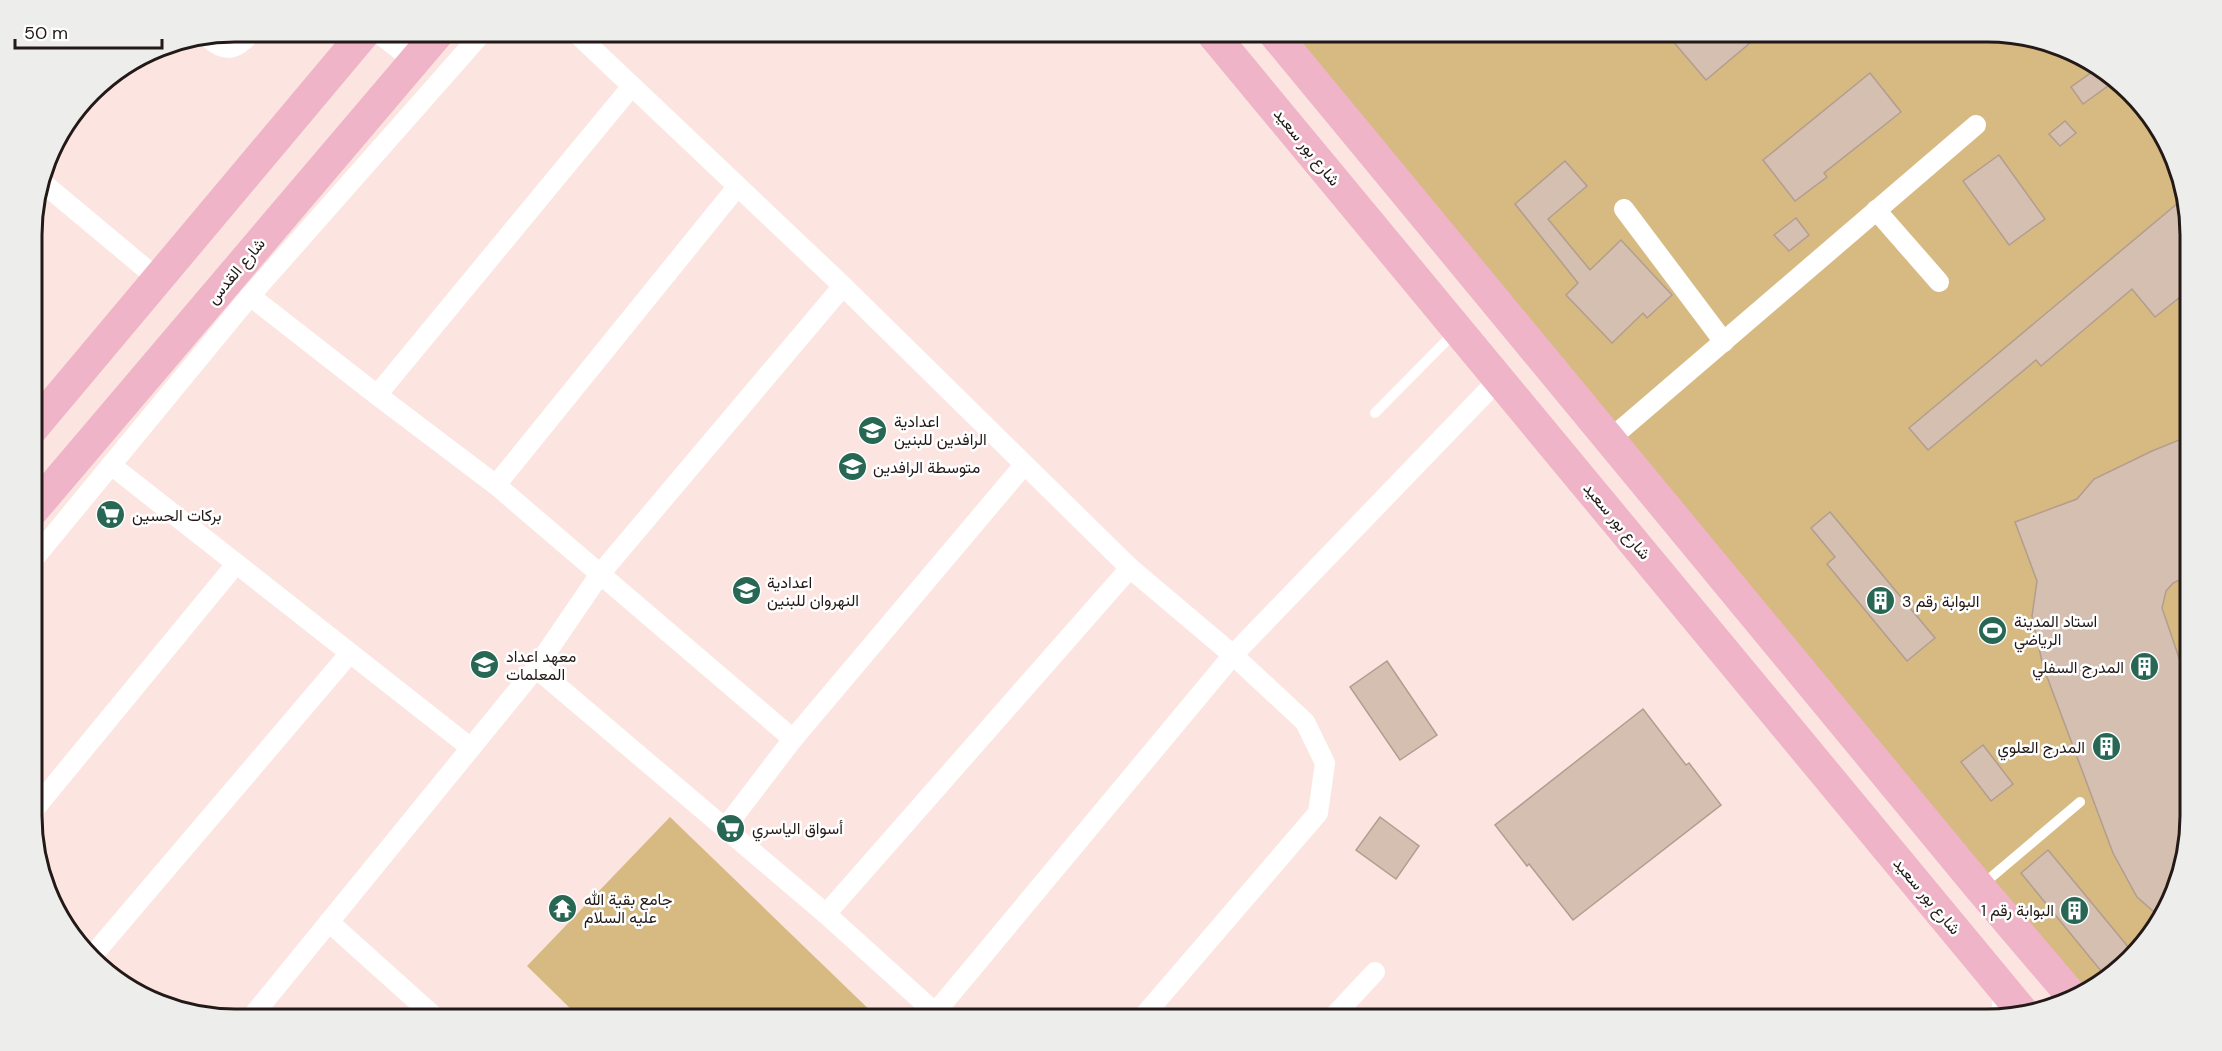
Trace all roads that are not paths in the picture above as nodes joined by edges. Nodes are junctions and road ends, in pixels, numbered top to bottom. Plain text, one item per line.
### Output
1 (244, 42) edge
2 (357, 42) edge
3 (390, 42) edge
4 (432, 42) edge
5 (474, 42) edge
6 (585, 42) edge
7 (1219, 42) edge
8 (1281, 42) edge
9 (218, 43) edge
10 (415, 62) junction
11 (632, 86) junction
12 (1976, 125) dead end
13 (737, 187) junction
14 (48, 188) edge
15 (1624, 209) dead end
16 (1876, 210) junction
17 (1452, 248) junction
18 (1414, 278) junction
19 (158, 279) junction
20 (1939, 282) dead end
21 (843, 286) junction
22 (250, 296) junction
23 (1458, 330) junction
24 (1724, 342) junction
25 (1499, 379) junction
26 (377, 395) junction
27 (1375, 413) dead end
28 (42, 417) edge
29 (1610, 439) junction
30 (111, 465) junction
31 (1024, 465) junction
32 (496, 485) junction
33 (42, 499) edge
34 (42, 549) edge
35 (236, 564) junction
36 (1131, 568) junction
37 (600, 574) junction
38 (350, 653) junction
39 (1233, 655) junction
40 (536, 668) junction
41 (793, 739) junction
42 (471, 748) junction
43 (42, 799) edge
44 (2080, 802) dead end
45 (725, 828) junction
46 (1980, 888) junction
47 (826, 914) junction
48 (329, 922) junction
49 (97, 950) edge
50 (1375, 972) dead end
51 (2001, 985) junction
52 (2068, 991) edge
53 (2018, 1006) edge
54 (259, 1009) edge
55 (426, 1009) edge
56 (930, 1009) edge
57 (944, 1009) edge
58 (1150, 1009) edge
59 (1340, 1009) edge
60 (1997, 1009) edge

1 - 9 street
2 - 19 main road
3 - 10 street
4 - 10 main road, شارع القدس
5 - 22 street
6 - 11 street
7 - 18 main road, شارع بور سعيد
8 - 17 main road
10 - 33 main road, شارع القدس
11 - 13 street
11 - 26 street
12 - 16 street
13 - 21 street
13 - 32 street
14 - 19 street
15 - 24 street
16 - 20 street
16 - 24 street
17 - 18 main road
17 - 29 main road
18 - 23 main road, شارع بور سعيد
19 - 28 main road
21 - 31 street
21 - 37 street
22 - 26 street
22 - 30 street
23 - 25 main road, شارع بور سعيد
23 - 27 lane
24 - 29 street
25 - 39 street
25 - 51 main road, شارع بور سعيد
26 - 32 street
29 - 46 main road
30 - 34 street
30 - 35 street
31 - 36 street
31 - 41 street
32 - 37 street
35 - 38 street
35 - 43 street
36 - 39 street
36 - 47 street
37 - 40 street
37 - 41 street
38 - 42 street
38 - 49 street
39 - 57 street
39 - 58 street
40 - 42 street
40 - 45 street
41 - 45 street
42 - 48 street
44 - 46 lane
45 - 47 street
46 - 52 main road
47 - 56 street
48 - 54 street
48 - 55 street
50 - 59 street
51 - 53 main road, شارع بور سعيد
51 - 60 lane

